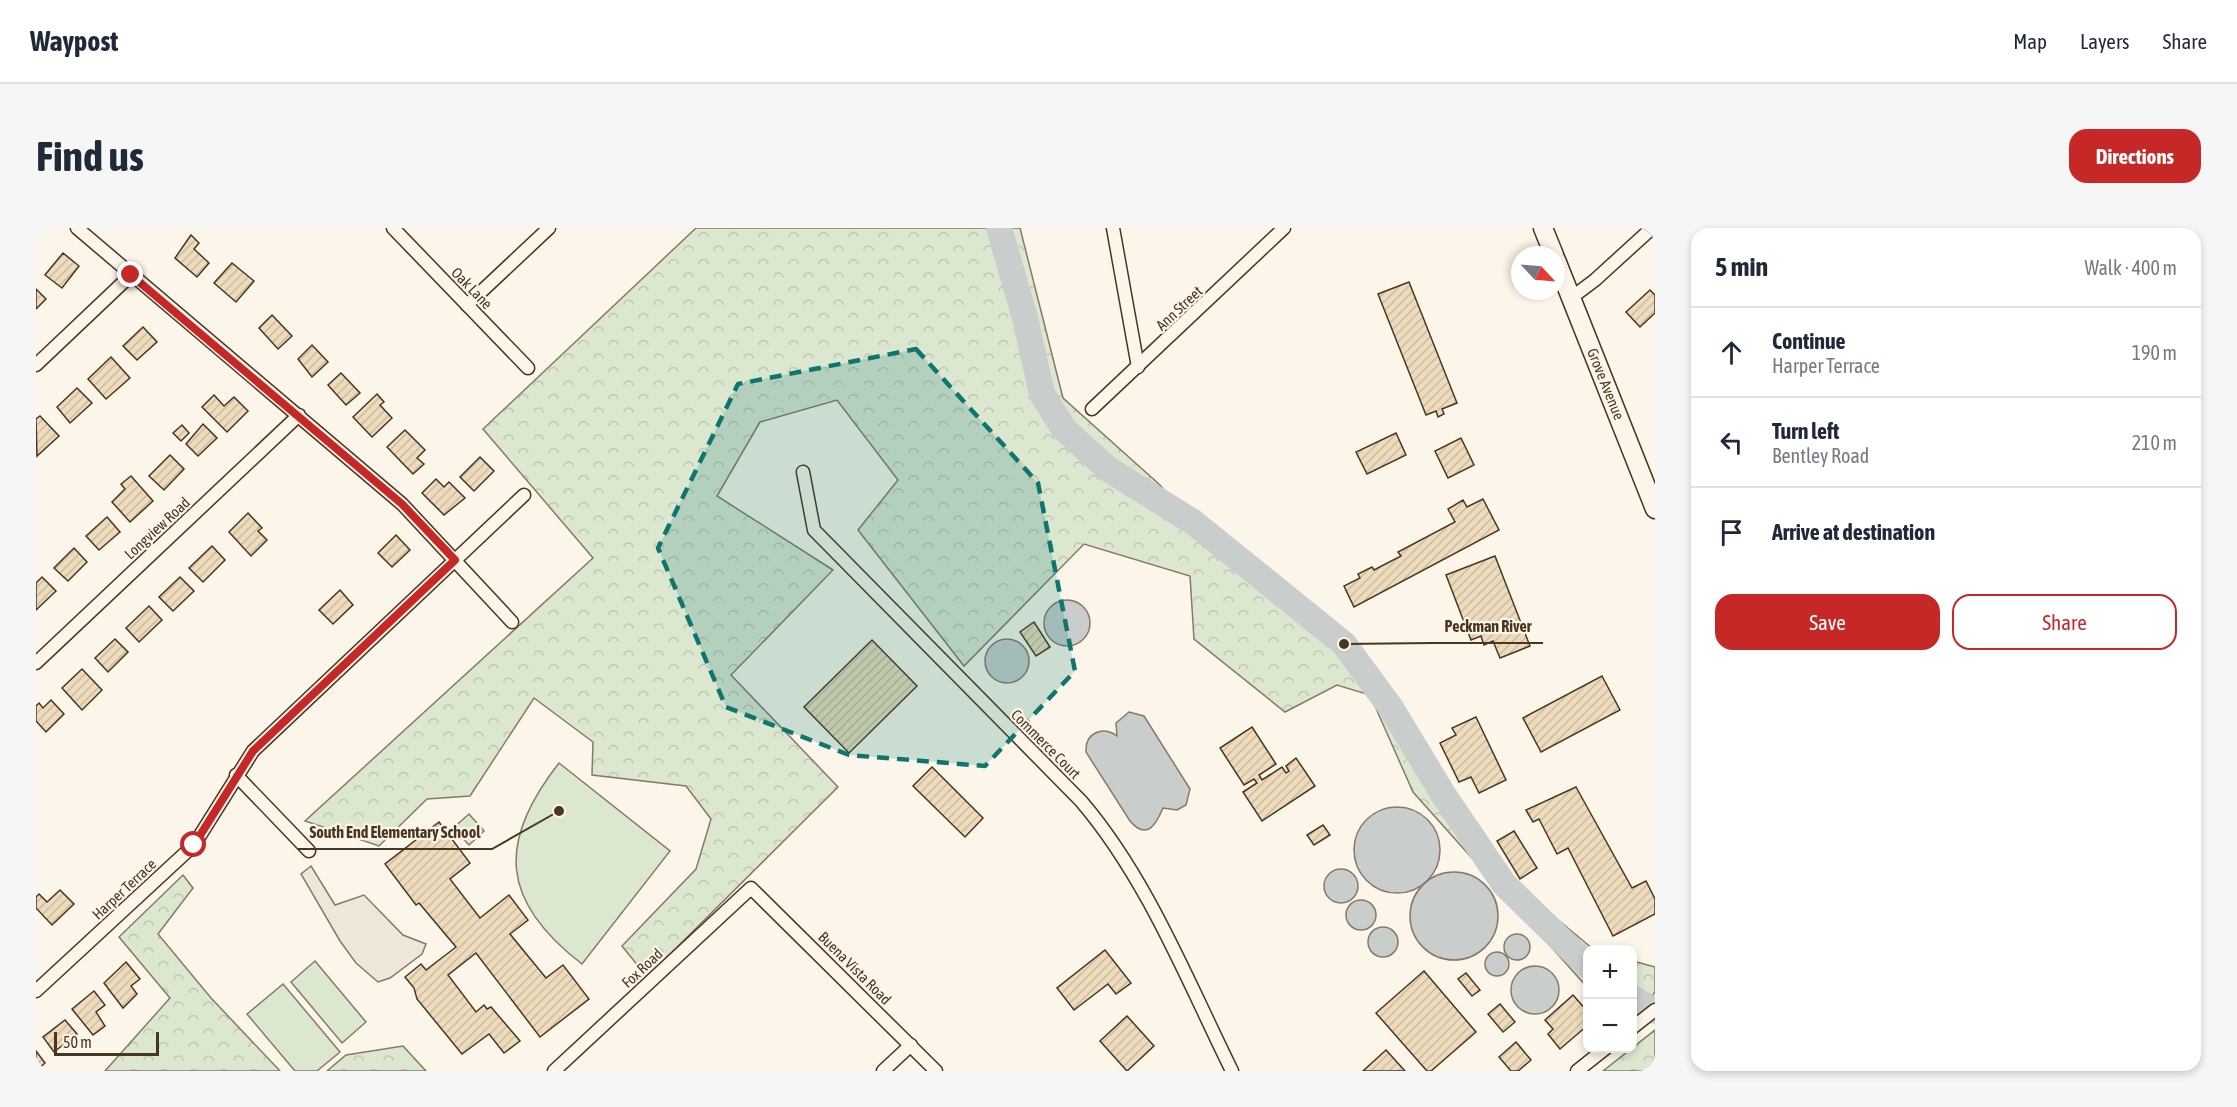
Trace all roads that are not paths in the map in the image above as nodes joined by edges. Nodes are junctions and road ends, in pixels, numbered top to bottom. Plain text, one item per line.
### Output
1 (78, 228) edge
2 (393, 228) edge
3 (549, 228) edge
4 (1113, 228) edge
5 (1284, 228) edge
6 (1543, 228) edge
7 (1652, 228) edge
8 (1550, 246) edge
9 (131, 275) junction
10 (1565, 282) edge
11 (1571, 297) junction
12 (467, 304) junction
13 (36, 364) edge
14 (1138, 367) junction
15 (528, 368) dead end
16 (1092, 408) dead end
17 (299, 415) junction
18 (803, 472) dead end
19 (524, 495) dead end
20 (1655, 509) edge
21 (455, 560) junction
22 (512, 622) dead end
23 (36, 663) edge
24 (236, 775) junction
25 (309, 851) dead end
26 (751, 888) joint
27 (36, 991) edge
28 (1652, 1013) edge
29 (1637, 1024) edge
30 (911, 1045) junction
31 (1600, 1053) edge
32 (554, 1071) edge
33 (883, 1071) edge
34 (936, 1071) edge
35 (1232, 1071) edge
36 (1577, 1071) edge

1 - 9 street
2 - 12 street, Oak Lane
3 - 12 street
4 - 14 street
5 - 14 street, Ann Street
6 - 8 street
7 - 11 street
9 - 13 street
9 - 17 street
10 - 11 street, Grove Avenue
11 - 20 street, Grove Avenue
12 - 15 street, Oak Lane
14 - 16 street, Ann Street
17 - 21 street
17 - 23 street, Longview Road
18 - 35 street, Commerce Court
19 - 21 street, Harper Terrace
21 - 22 street
21 - 24 street, Harper Terrace
24 - 25 street
24 - 27 street, Harper Terrace
26 - 30 street, Buena Vista Road
26 - 32 street, Fox Road
28 - 29 street
30 - 33 street
30 - 34 street, Buena Vista Road
31 - 36 street

